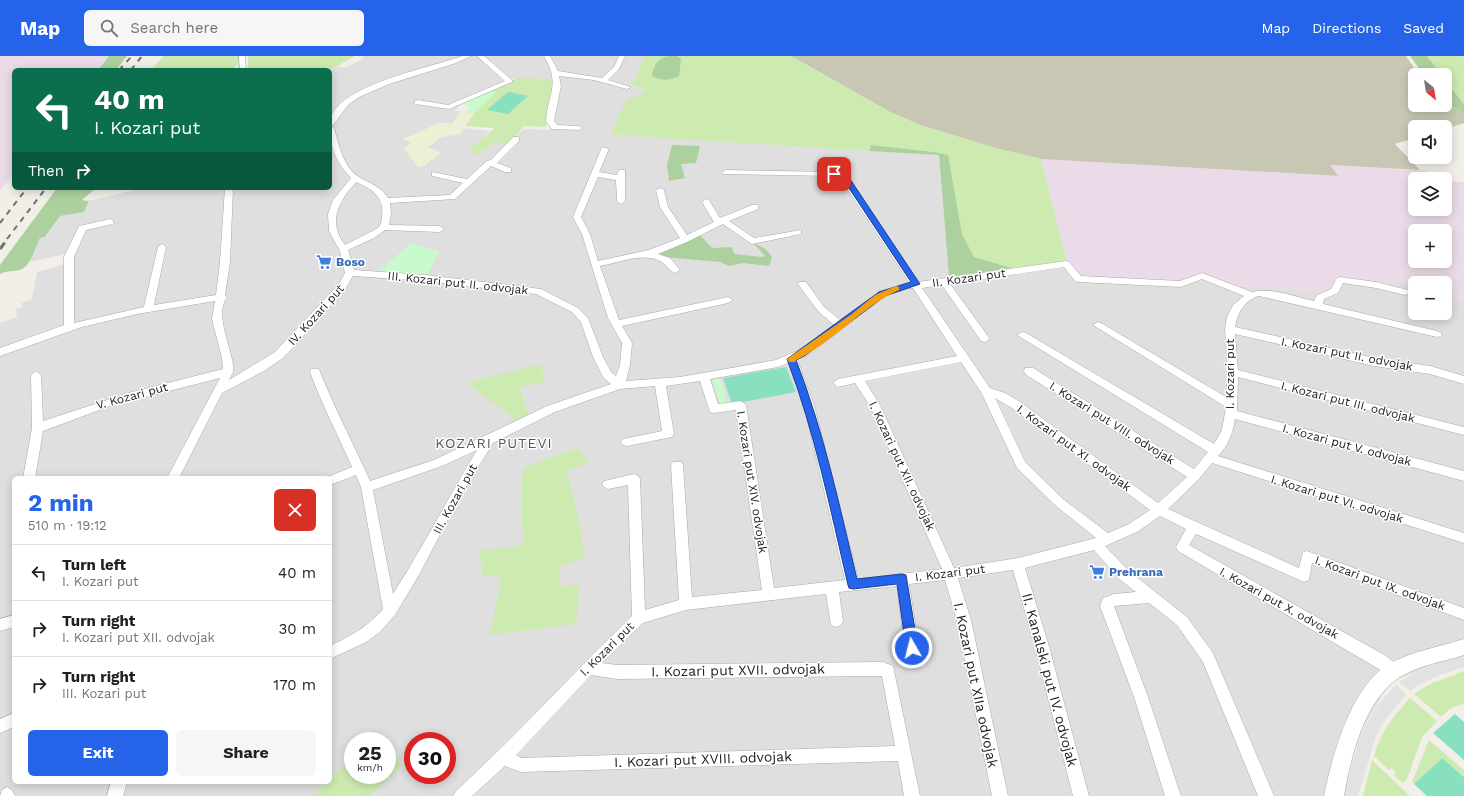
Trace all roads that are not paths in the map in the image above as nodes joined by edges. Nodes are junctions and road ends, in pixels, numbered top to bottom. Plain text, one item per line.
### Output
1 (242, 56) edge
2 (468, 56) edge
3 (480, 56) edge
4 (547, 56) edge
5 (622, 56) edge
6 (243, 68) edge
7 (555, 73) junction
8 (604, 80) junction
9 (627, 87) dead end
10 (418, 102) dead end
11 (332, 119) edge
12 (579, 128) dead end
13 (332, 135) edge
14 (516, 139) dead end
15 (605, 148) dead end
16 (490, 163) junction
17 (508, 170) dead end
18 (726, 172) dead end
19 (435, 174) dead end
20 (594, 174) junction
21 (355, 178) junction
22 (468, 182) junction
23 (229, 190) edge
24 (660, 190) dead end
25 (386, 201) junction
26 (621, 201) dead end
27 (706, 202) dead end
28 (755, 207) dead end
29 (721, 221) junction
30 (110, 222) dead end
31 (383, 227) junction
32 (440, 229) dead end
33 (798, 232) dead end
34 (685, 239) junction
35 (162, 247) dead end
36 (344, 249) junction
37 (647, 254) junction
38 (595, 264) junction
39 (675, 270) dead end
40 (350, 273) junction
41 (944, 282) junction
42 (803, 284) dead end
43 (916, 284) junction
44 (1405, 292) dead end
45 (1251, 294) junction
46 (222, 297) junction
47 (728, 300) dead end
48 (1317, 306) junction
49 (148, 308) junction
50 (617, 324) junction
51 (1098, 325) dead end
52 (841, 326) junction
53 (69, 327) junction
54 (1230, 329) junction
55 (1437, 334) dead end
56 (1022, 335) dead end
57 (984, 339) dead end
58 (0, 352) edge
59 (964, 358) junction
60 (792, 359) junction
61 (1028, 370) dead end
62 (228, 372) junction
63 (315, 372) dead end
64 (1233, 372) junction
65 (36, 375) dead end
66 (704, 376) junction
67 (858, 380) junction
68 (1464, 380) edge
69 (838, 383) dead end
70 (660, 384) junction
71 (619, 385) junction
72 (220, 390) junction
73 (986, 391) junction
74 (1231, 410) junction
75 (38, 428) junction
76 (1464, 431) edge
77 (489, 440) junction
78 (627, 442) dead end
79 (1213, 455) junction
80 (677, 465) dead end
81 (358, 470) junction
82 (29, 476) edge
83 (174, 476) edge
84 (1195, 476) junction
85 (1464, 476) edge
86 (332, 479) edge
87 (608, 484) dead end
88 (367, 487) junction
89 (1159, 510) junction
90 (1193, 527) junction
91 (1464, 538) edge
92 (1101, 542) junction
93 (1018, 564) junction
94 (950, 574) junction
95 (902, 579) junction
96 (853, 585) junction
97 (832, 587) junction
98 (769, 595) junction
99 (1150, 597) junction
100 (686, 604) junction
101 (390, 611) junction
102 (1464, 614) edge
103 (639, 618) junction
104 (836, 621) dead end
105 (12, 622) edge
106 (0, 625) edge
107 (1464, 647) edge
108 (912, 648) dead end
109 (332, 653) edge
110 (588, 668) junction
111 (1394, 671) junction
112 (12, 721) edge
113 (0, 726) edge
114 (904, 752) junction
115 (503, 758) junction
116 (118, 784) edge
117 (115, 796) edge
118 (461, 796) edge
119 (912, 796) edge
120 (1000, 796) edge
121 (1081, 796) edge
122 (1173, 796) edge
123 (1266, 796) edge
124 (1334, 796) edge

1 - 6 street
2 - 11 street
3 - 10 street
4 - 7 street
5 - 8 street
7 - 8 street
7 - 12 street
8 - 9 street
13 - 21 street
14 - 16 street
15 - 20 street
16 - 17 street
16 - 22 street
18 - 43 street
19 - 22 street
20 - 26 street
20 - 38 street
21 - 25 street
21 - 36 street, IV. Kozari put
22 - 25 street
23 - 46 street
24 - 34 street
25 - 31 street
27 - 29 street
28 - 29 street
29 - 33 street
29 - 34 street
30 - 53 street
31 - 32 street
31 - 36 street
34 - 37 street
35 - 49 street
36 - 40 street, IV. Kozari put
37 - 38 street
37 - 39 street
38 - 50 street
40 - 71 street, III. Kozari put II. odvojak
40 - 72 street, IV. Kozari put
41 - 43 street, II. Kozari put
41 - 45 street, II. Kozari put
41 - 57 street
42 - 52 street
43 - 52 street
43 - 59 street, II. Kozari put
44 - 48 street
45 - 48 street
45 - 54 street, I. Kozari put
46 - 49 street
46 - 62 street
47 - 50 street
48 - 55 street
49 - 53 street
50 - 71 street
51 - 74 street, I. Kozari put V. odvojak
52 - 60 street
53 - 58 street
54 - 64 street, I. Kozari put
54 - 68 street, I. Kozari put II. odvojak
56 - 79 street, I. Kozari put VI. odvojak
59 - 67 street
59 - 73 street, II. Kozari put
60 - 66 street
60 - 96 street
61 - 84 street, I. Kozari put VIII. odvojak
62 - 72 street
62 - 75 street, V. Kozari put
63 - 81 street
64 - 74 street, I. Kozari put
64 - 76 street, I. Kozari put III. odvojak
65 - 75 street
66 - 70 street
66 - 98 street, I. Kozari put XIV. odvojak
67 - 69 street
67 - 94 street, I. Kozari put XII. odvojak
70 - 71 street
70 - 78 street
71 - 77 street
72 - 83 street
73 - 89 street, I. Kozari put XI. odvojak
73 - 92 street, II. Kozari put
74 - 79 street, I. Kozari put
74 - 85 street, I. Kozari put V. odvojak
75 - 82 street
77 - 88 street
77 - 101 street, III. Kozari put
79 - 84 street, I. Kozari put
79 - 91 street, I. Kozari put VI. odvojak
80 - 100 street
81 - 86 street
81 - 88 street
84 - 89 street, I. Kozari put
87 - 103 street
88 - 101 street
89 - 90 street, I. Kozari put IX. odvojak
89 - 92 street, I. Kozari put
90 - 102 street, I. Kozari put IX. odvojak
90 - 111 street, I. Kozari put X. odvojak
92 - 93 street, I. Kozari put
92 - 99 street, II. Kozari put
93 - 94 street, I. Kozari put
93 - 121 street, II. Kanalski put IV. odvojak
94 - 95 street, I. Kozari put
94 - 120 street, I. Kozari put XIIa odvojak
95 - 96 street, I. Kozari put
95 - 108 street
96 - 97 street, I. Kozari put
97 - 98 street, I. Kozari put
97 - 104 street
98 - 100 street, I. Kozari put
99 - 122 street
99 - 123 street, II. Kozari put
100 - 103 street, I. Kozari put
101 - 109 street, III. Kozari put
103 - 110 street, I. Kozari put
105 - 106 street
107 - 111 street
110 - 114 street, I. Kozari put XVII. odvojak
110 - 115 street, I. Kozari put
111 - 124 street
112 - 113 street
114 - 115 street, I. Kozari put XVIII. odvojak
114 - 119 street
115 - 118 street, I. Kozari put
116 - 117 street

